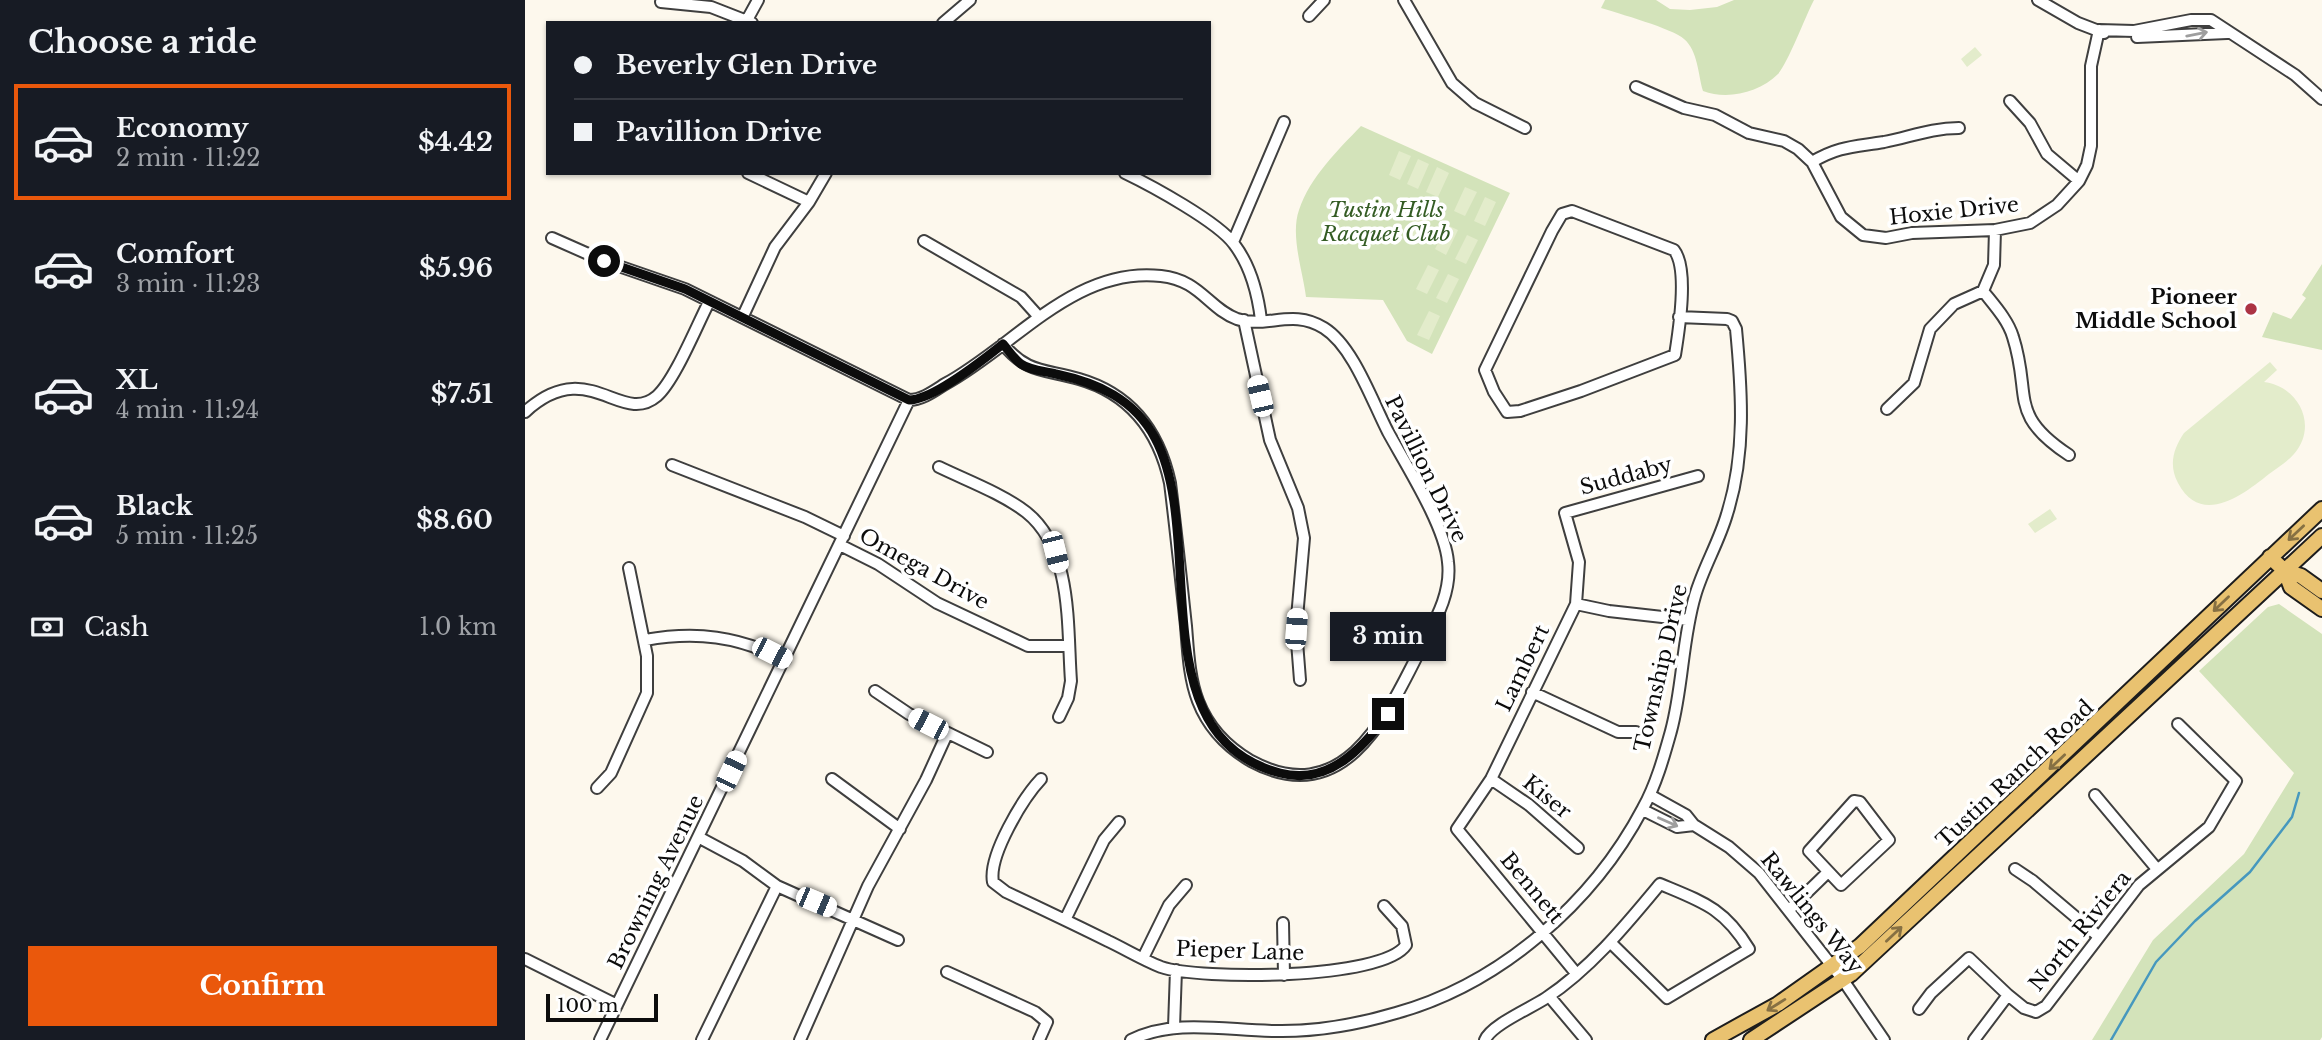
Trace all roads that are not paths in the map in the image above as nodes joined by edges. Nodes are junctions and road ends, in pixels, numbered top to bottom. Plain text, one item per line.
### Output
1 (758, 0) edge
2 (970, 0) edge
3 (1324, 0) edge
4 (1404, 0) edge
5 (2038, 0) edge
6 (661, 2) dead end
7 (1309, 16) dead end
8 (749, 21) edge
9 (945, 21) edge
10 (2099, 30) junction
11 (1636, 87) dead end
12 (2322, 99) edge
13 (2010, 101) dead end
14 (1284, 122) dead end
15 (1525, 128) dead end
16 (1959, 128) dead end
17 (1812, 162) junction
18 (752, 175) edge
19 (825, 175) edge
20 (1129, 175) edge
21 (2079, 181) junction
22 (810, 202) junction
23 (1995, 230) junction
24 (552, 238) dead end
25 (924, 241) dead end
26 (1233, 242) junction
27 (1983, 291) junction
28 (709, 302) junction
29 (743, 316) junction
30 (1039, 317) junction
31 (1679, 317) junction
32 (1244, 320) junction
33 (1261, 320) junction
34 (1003, 344) junction
35 (909, 400) junction
36 (1887, 409) dead end
37 (525, 412) edge
38 (2069, 455) dead end
39 (672, 465) dead end
40 (939, 467) dead end
41 (1698, 476) dead end
42 (2322, 509) edge
43 (1565, 513) joint
44 (2322, 537) edge
45 (842, 540) junction
46 (2270, 557) junction
47 (629, 568) dead end
48 (2285, 571) junction
49 (2322, 592) edge
50 (1576, 604) junction
51 (2322, 609) edge
52 (1689, 620) junction
53 (645, 640) junction
54 (1068, 646) junction
55 (785, 660) junction
56 (1300, 680) dead end
57 (875, 691) dead end
58 (1532, 692) junction
59 (1059, 717) dead end
60 (2178, 724) dead end
61 (1636, 733) dead end
62 (947, 734) junction
63 (987, 752) dead end
64 (832, 779) dead end
65 (1041, 779) dead end
66 (1491, 779) junction
67 (597, 788) dead end
68 (1650, 795) junction
69 (2095, 795) dead end
70 (1643, 810) junction
71 (1119, 822) dead end
72 (1694, 825) junction
73 (900, 829) junction
74 (1457, 829) joint
75 (700, 838) junction
76 (1578, 848) dead end
77 (2015, 869) dead end
78 (2157, 870) junction
79 (1827, 873) junction
80 (1186, 885) dead end
81 (777, 886) junction
82 (1384, 906) dead end
83 (1789, 910) junction
84 (854, 919) junction
85 (1065, 919) junction
86 (1283, 923) dead end
87 (1544, 932) junction
88 (2098, 936) junction
89 (898, 940) dead end
90 (1611, 943) junction
91 (1143, 958) junction
92 (525, 959) edge
93 (1833, 967) junction
94 (1176, 970) junction
95 (947, 972) dead end
96 (1576, 972) junction
97 (1284, 975) junction
98 (1843, 980) junction
99 (2008, 995) junction
100 (1549, 996) junction
101 (617, 1005) junction
102 (1919, 1010) dead end
103 (1174, 1027) junction
104 (1296, 1036) edge
105 (1485, 1038) edge
106 (600, 1040) edge
107 (702, 1040) edge
108 (800, 1040) edge
109 (1039, 1040) edge
110 (1131, 1040) edge
111 (1585, 1040) edge
112 (1713, 1040) edge
113 (1751, 1040) edge
114 (1884, 1040) edge
115 (1974, 1040) edge

1 - 8 street
2 - 9 street
3 - 7 street
4 - 15 street
5 - 10 street
6 - 8 street
10 - 12 street
10 - 21 street, Hoxie Drive
11 - 17 street, Hoxie Drive
13 - 21 street
14 - 26 street
16 - 17 street
17 - 23 street, Hoxie Drive
18 - 22 street
19 - 22 street
20 - 26 street
21 - 23 street, Hoxie Drive
22 - 29 street
23 - 27 street
24 - 28 street
25 - 30 street
26 - 33 street
27 - 36 street
27 - 38 street
28 - 29 street
28 - 37 street
29 - 35 street
30 - 32 street
30 - 34 street
31 - 31 street
31 - 52 street, Township Drive
32 - 33 street, Pavillion Drive
32 - 56 street
33 - 34 street, Pavillion Drive
34 - 35 street
35 - 45 street, Browning Avenue
39 - 45 street, Omega Drive
40 - 54 street
41 - 43 street, Suddaby
42 -> 46 main road, Tustin Ranch Road
43 - 50 street, Lambert
44 - 48 main road, Tustin Ranch Road
45 - 54 street, Omega Drive
45 - 55 street, Browning Avenue
46 - 48 main road
46 -> 93 main road, Tustin Ranch Road
47 - 53 street
48 - 49 main road
48 - 51 main road
98 -> 48 main road, Tustin Ranch Road
50 - 52 street
50 - 58 street, Lambert
52 - 68 street, Township Drive
53 - 55 street
53 - 67 street
54 - 59 street
55 - 75 street, Browning Avenue
57 - 62 street
58 - 61 street
58 - 66 street, Lambert
60 - 78 street, North Riviera
62 - 63 street
62 - 73 street
64 - 73 street
65 - 85 street, Pieper Lane
66 - 74 street, Lambert
66 - 76 street, Kiser
68 - 70 street, Township Drive
68 - 72 street, Rawlings Way
69 - 78 street
70 -> 72 street, Rawlings Way
70 - 87 street, Township Drive
71 - 85 street
72 - 83 street, Rawlings Way
73 - 84 street
74 - 87 street, Bennett
75 - 81 street
75 - 101 street, Browning Avenue
77 - 88 street
78 - 88 street, North Riviera
79 - 79 street
79 - 83 street
80 - 91 street
81 - 84 street
81 - 107 street
82 - 97 street, Pieper Lane
83 - 93 street, Rawlings Way
84 - 89 street
84 - 108 street
85 - 91 street, Pieper Lane
86 - 97 street
87 - 96 street, Bennett
87 - 104 street, Township Drive
88 - 99 street, North Riviera
90 - 90 street
90 - 96 street
91 - 94 street, Pieper Lane
92 - 101 street
93 - 98 street, Rawlings Way
93 -> 112 main road, Tustin Ranch Road
94 - 97 street, Pieper Lane
94 - 103 street
95 - 109 street
96 - 100 street
98 - 113 main road, Tustin Ranch Road
98 - 114 street, Rawlings Way
99 - 102 street
99 - 115 street
100 - 105 street
100 - 111 street
101 - 106 street, Browning Avenue
103 - 104 street, Township Drive
103 - 110 street, Township Drive

